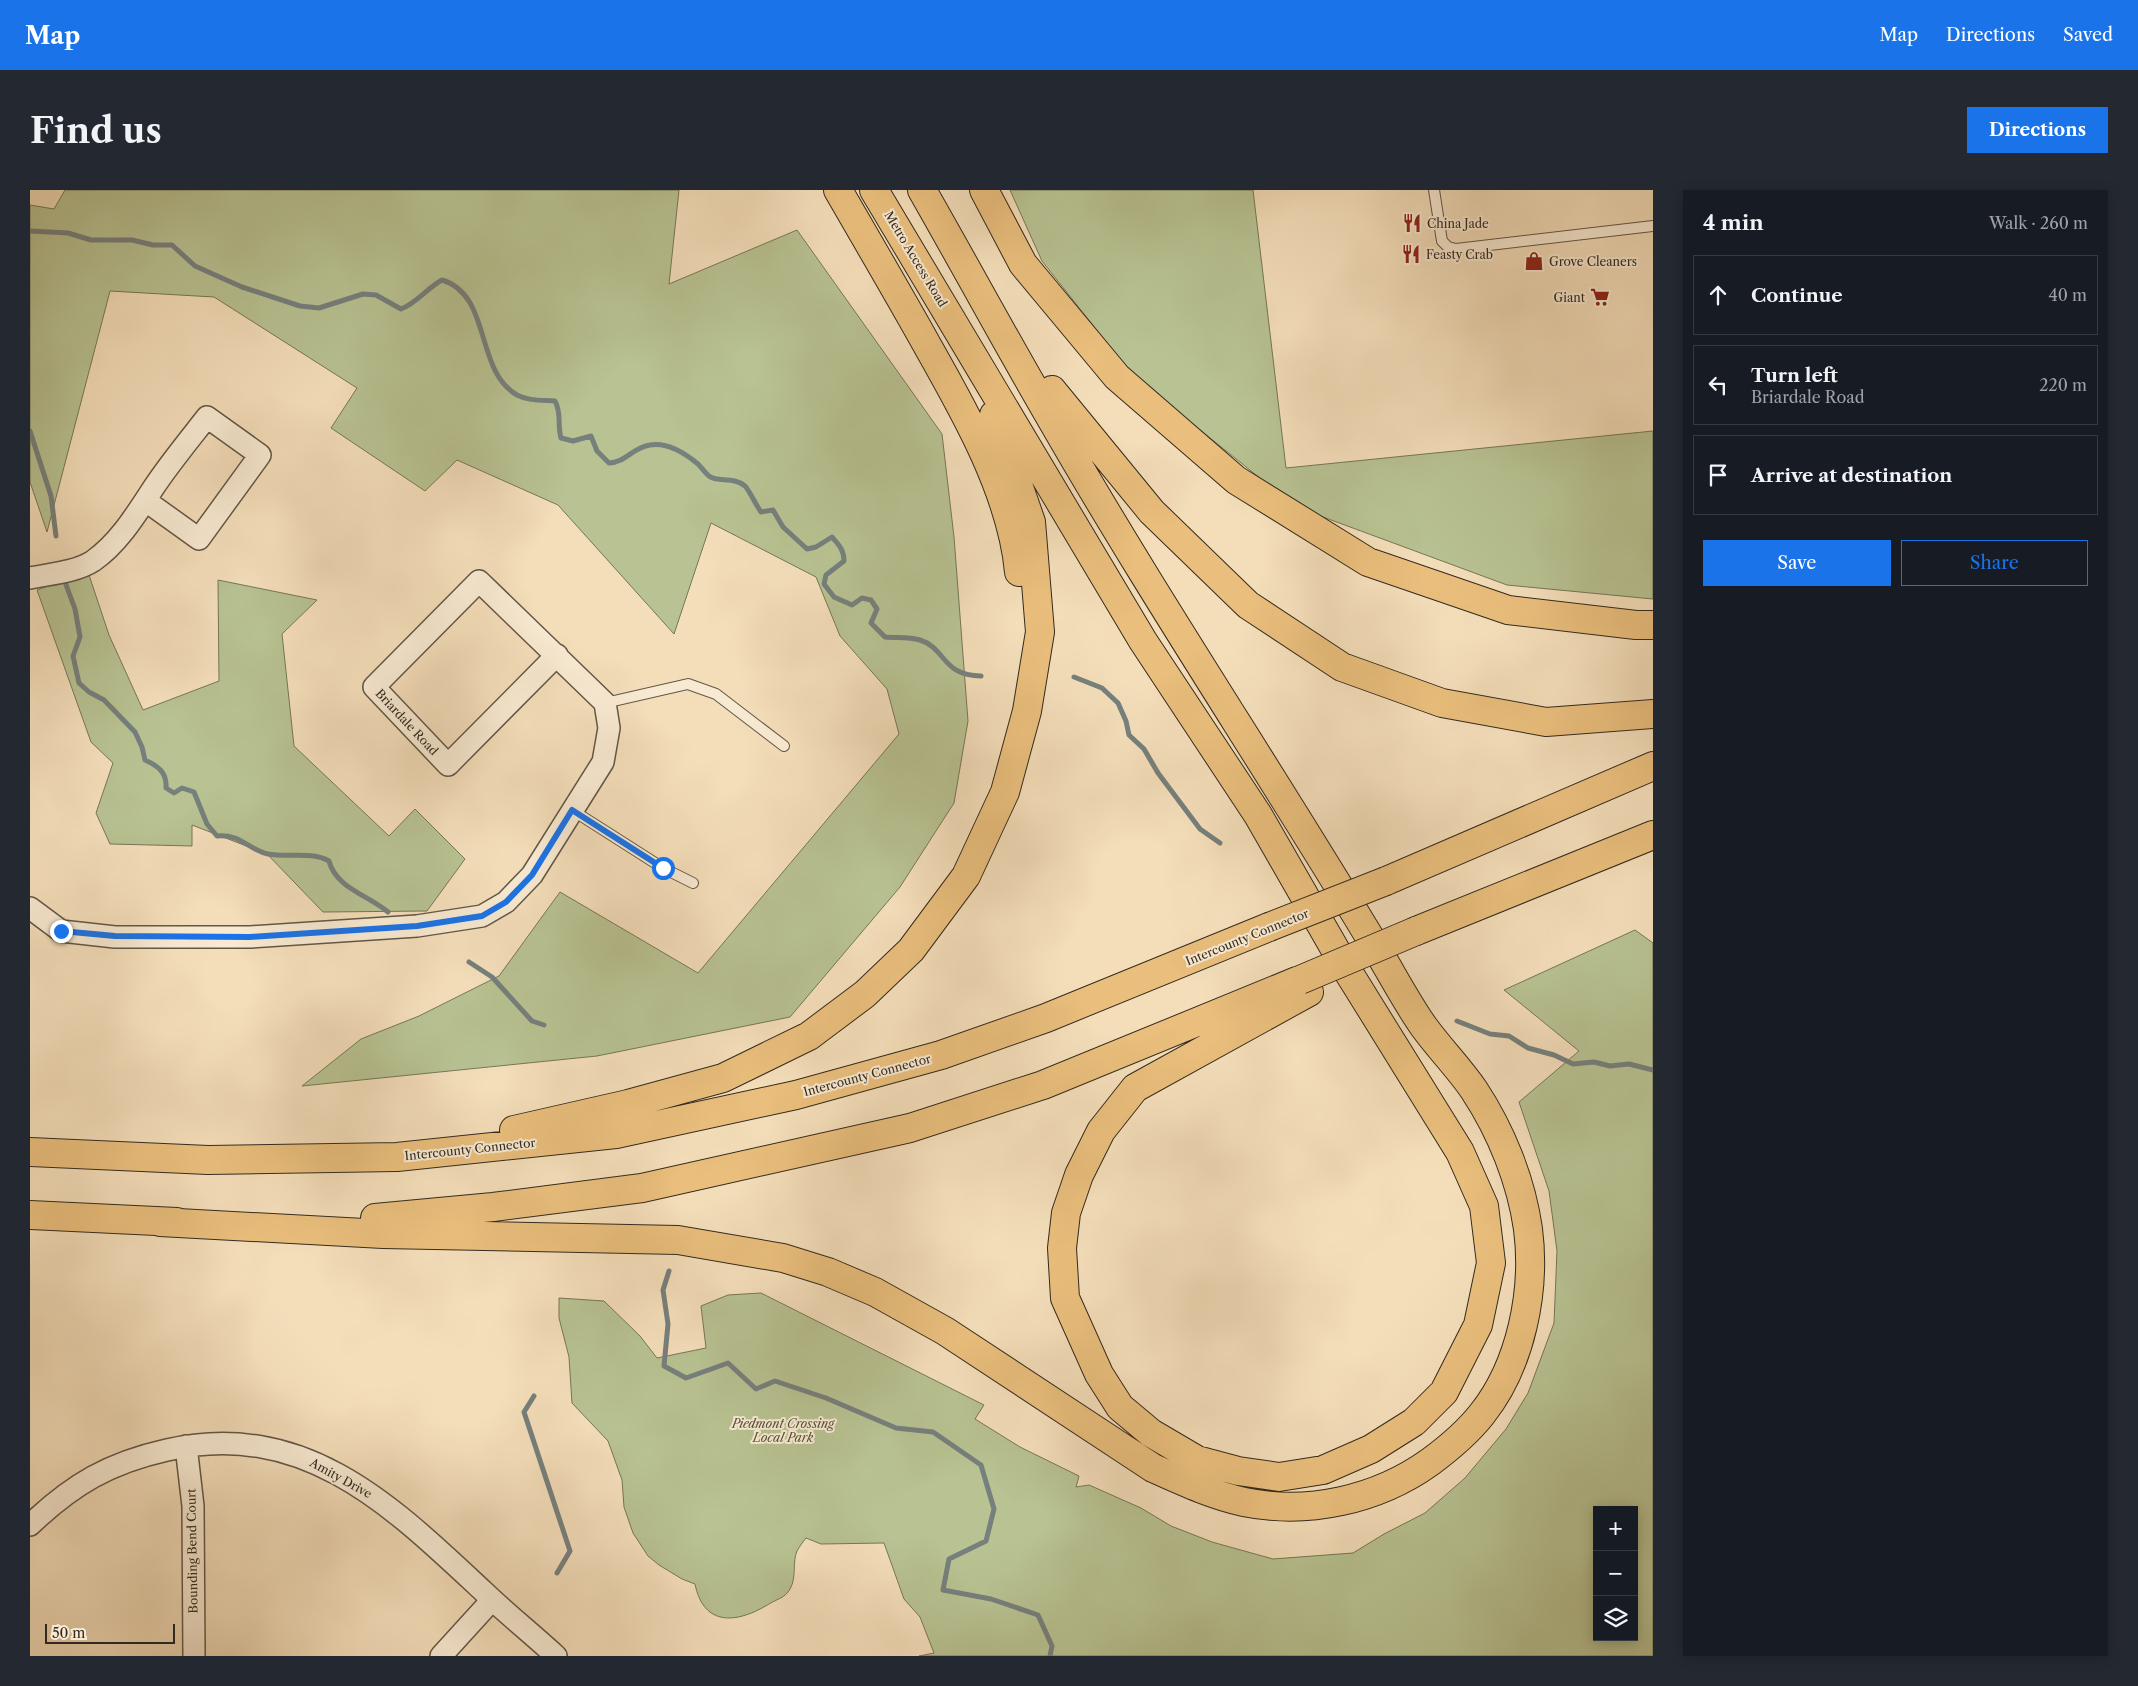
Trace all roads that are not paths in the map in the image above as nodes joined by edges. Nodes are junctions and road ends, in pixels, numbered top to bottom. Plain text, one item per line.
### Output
1 (838, 190) edge
2 (874, 190) edge
3 (922, 190) edge
4 (984, 190) edge
5 (1434, 190) edge
6 (1653, 226) edge
7 (972, 276) junction
8 (957, 328) junction
9 (146, 501) junction
10 (30, 578) edge
11 (1653, 625) edge
12 (557, 655) junction
13 (605, 703) junction
14 (1027, 711) junction
15 (1653, 714) edge
16 (784, 746) dead end
17 (1653, 766) edge
18 (572, 810) junction
19 (1653, 835) edge
20 (693, 883) dead end
21 (30, 908) edge
22 (1304, 986) junction
23 (30, 1152) edge
24 (397, 1157) junction
25 (30, 1215) edge
26 (160, 1222) junction
27 (186, 1446) junction
28 (30, 1525) edge
29 (492, 1600) junction
30 (194, 1656) edge
31 (441, 1656) edge
32 (556, 1656) edge

1 - 14 highway
2 - 8 highway, Metro Access Road
3 - 7 highway
4 - 11 highway
5 - 6 lane
7 - 15 highway
7 - 26 highway
8 - 14 highway
8 - 22 highway
9 - 9 street
9 - 10 street
12 - 12 street, Briardale Road
12 - 13 street, Briardale Road
13 - 16 lane
13 - 18 street
14 - 24 highway
17 - 24 highway, Intercounty Connector, bridge
18 - 20 lane
18 - 21 street
19 - 22 highway, bridge
22 - 26 highway
23 - 24 highway, Intercounty Connector
25 - 26 highway
27 - 28 street, Amity Drive
27 - 29 street, Amity Drive
27 - 30 street, Bounding Bend Court
29 - 31 street
29 - 32 street, Amity Drive

